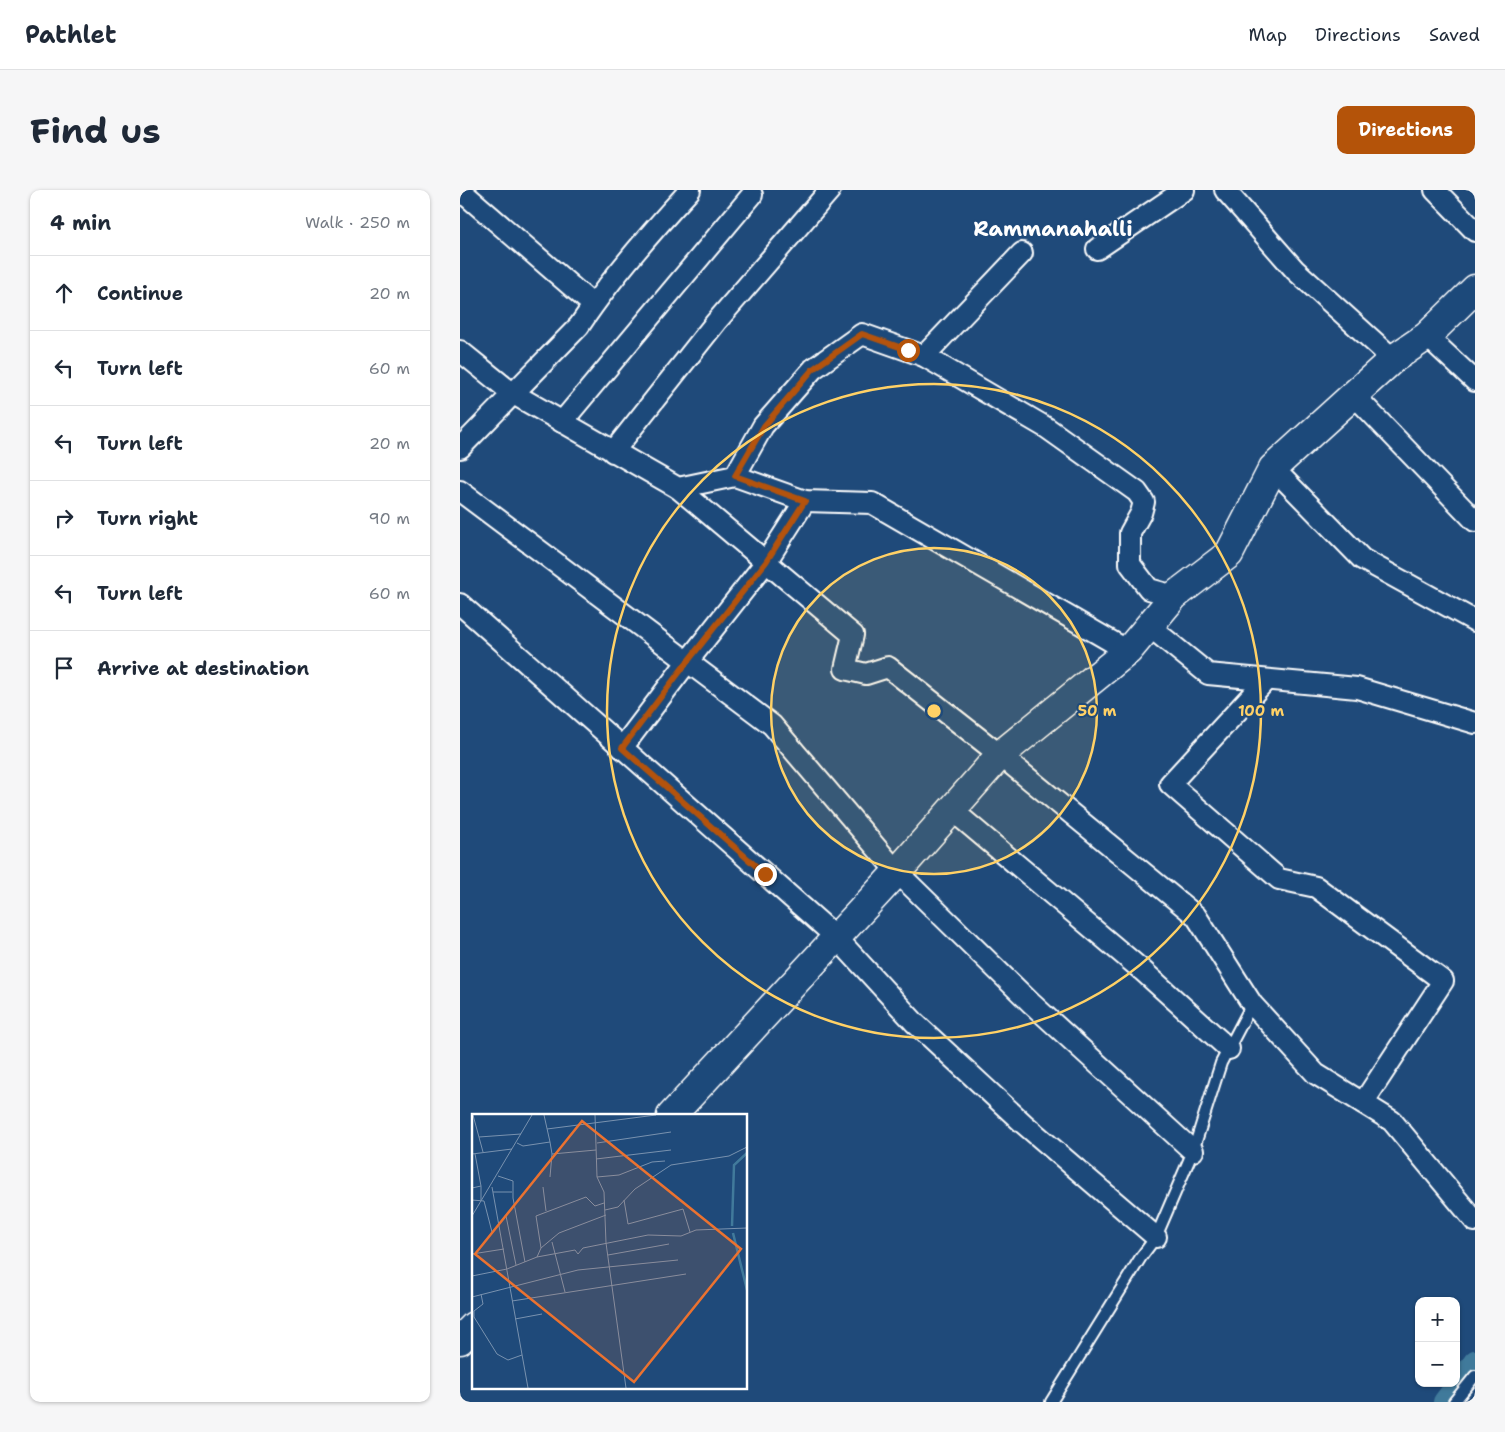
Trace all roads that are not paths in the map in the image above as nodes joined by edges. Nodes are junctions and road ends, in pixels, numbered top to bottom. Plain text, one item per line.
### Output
1 (460, 190) edge
2 (690, 190) edge
3 (830, 190) edge
4 (1184, 190) edge
5 (1225, 190) edge
6 (1435, 190) edge
7 (752, 195) dead end
8 (1475, 231) edge
9 (1097, 249) dead end
10 (1022, 253) dead end
11 (1475, 289) edge
12 (593, 305) junction
13 (1427, 336) junction
14 (460, 351) edge
15 (924, 356) junction
16 (1393, 360) junction
17 (1475, 381) edge
18 (512, 394) junction
19 (1354, 395) junction
20 (562, 422) junction
21 (460, 448) edge
22 (612, 452) junction
23 (1273, 468) junction
24 (735, 476) junction
25 (678, 488) junction
26 (460, 491) edge
27 (805, 501) junction
28 (1475, 521) edge
29 (766, 562) junction
30 (1174, 596) junction
31 (460, 604) edge
32 (1475, 621) edge
33 (1149, 626) junction
34 (1128, 651) junction
35 (688, 661) junction
36 (1266, 680) junction
37 (1475, 723) edge
38 (622, 748) junction
39 (1000, 755) junction
40 (952, 810) junction
41 (896, 872) junction
42 (836, 938) junction
43 (1252, 1004) junction
44 (1229, 1049) junction
45 (1364, 1103) junction
46 (673, 1114) edge
47 (1193, 1151) junction
48 (1475, 1221) edge
49 (1156, 1237) junction
50 (472, 1328) edge
51 (460, 1340) edge
52 (1475, 1376) edge
53 (1051, 1402) edge
54 (1454, 1402) edge

1 - 12 street
2 - 12 street
3 - 22 street
4 - 9 street
5 - 16 street
6 - 8 street
7 - 20 street
10 - 15 street
11 - 13 street
12 - 18 street
13 - 16 street
13 - 17 street
14 - 18 street
15 - 24 street
15 - 30 street
16 - 19 street
18 - 20 street
18 - 21 street
19 - 23 street
19 - 28 street
20 - 22 street
22 - 25 street
23 - 30 street
23 - 32 street
24 - 25 street
24 - 27 street
25 - 29 street
26 - 35 street
27 - 29 street
27 - 34 street
29 - 35 street
29 - 39 street
30 - 33 street
31 - 38 street
33 - 34 street
33 - 36 street
34 - 39 street
35 - 38 street
35 - 41 street
36 - 37 street
36 - 45 street
38 - 42 street
39 - 40 street
39 - 43 street
40 - 41 street
40 - 44 street
41 - 42 street
41 - 47 street
42 - 46 street
42 - 49 street
43 - 44 lane
43 - 45 street
44 - 47 lane
45 - 48 street
47 - 49 lane
49 - 53 lane
50 - 51 street
52 - 54 lane

